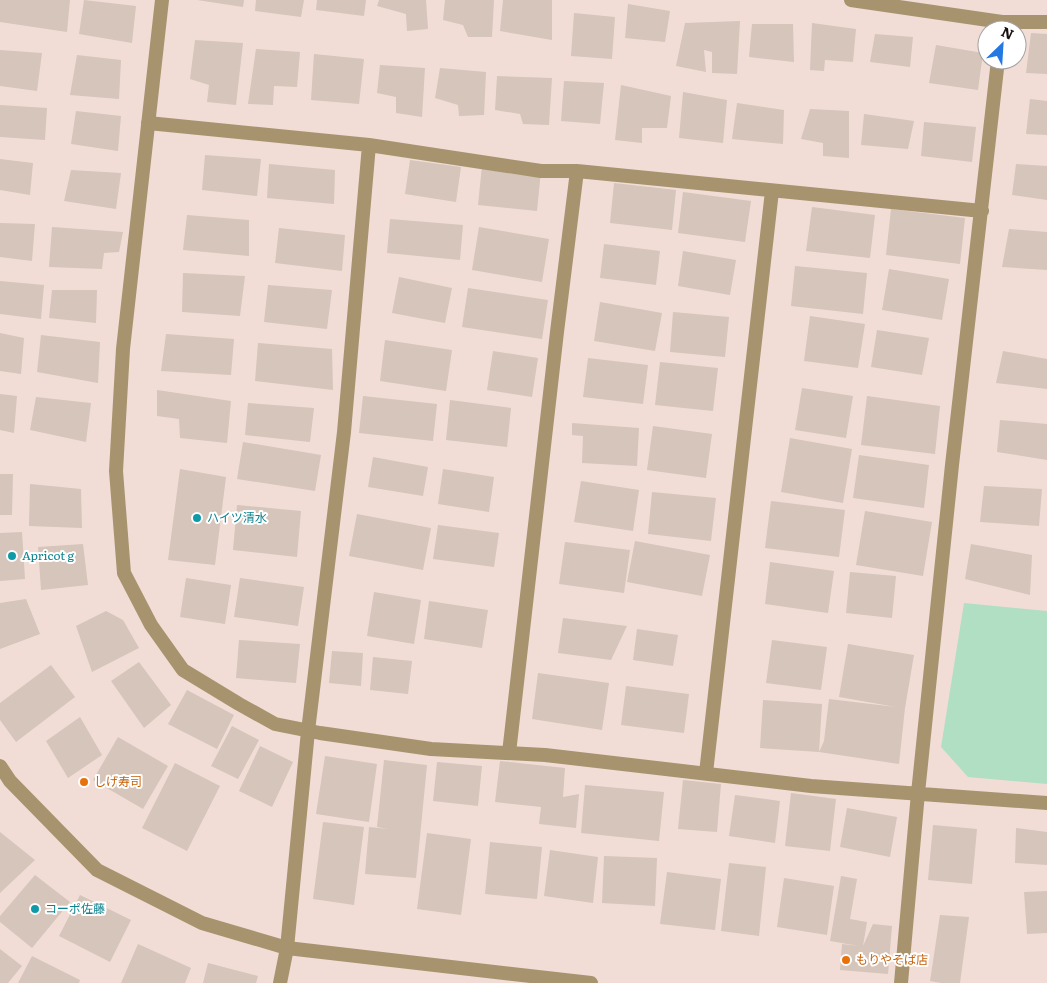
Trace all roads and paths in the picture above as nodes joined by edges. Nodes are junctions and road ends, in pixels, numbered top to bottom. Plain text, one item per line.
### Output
1 (162, 0) edge
2 (851, 0) edge
3 (977, 22) edge
4 (1047, 22) edge
5 (1027, 24) edge
6 (997, 70) edge
7 (148, 123) junction
8 (369, 145) junction
9 (577, 171) junction
10 (772, 191) junction
11 (982, 211) junction
12 (308, 731) junction
13 (509, 753) junction
14 (0, 766) edge
15 (706, 773) junction
16 (918, 793) junction
17 (1047, 803) edge
18 (287, 948) junction
19 (280, 983) edge
20 (591, 983) edge
21 (901, 983) edge

1 - 7 street
2 - 3 street
4 - 5 street
6 - 11 street
7 - 8 street
7 - 12 street
8 - 9 street
8 - 12 street
9 - 10 street
9 - 13 street
10 - 11 street
10 - 15 street
11 - 16 street
12 - 13 street
12 - 18 street
13 - 15 street
14 - 18 street
15 - 16 street
16 - 17 street
16 - 21 street
18 - 19 street
18 - 20 street

